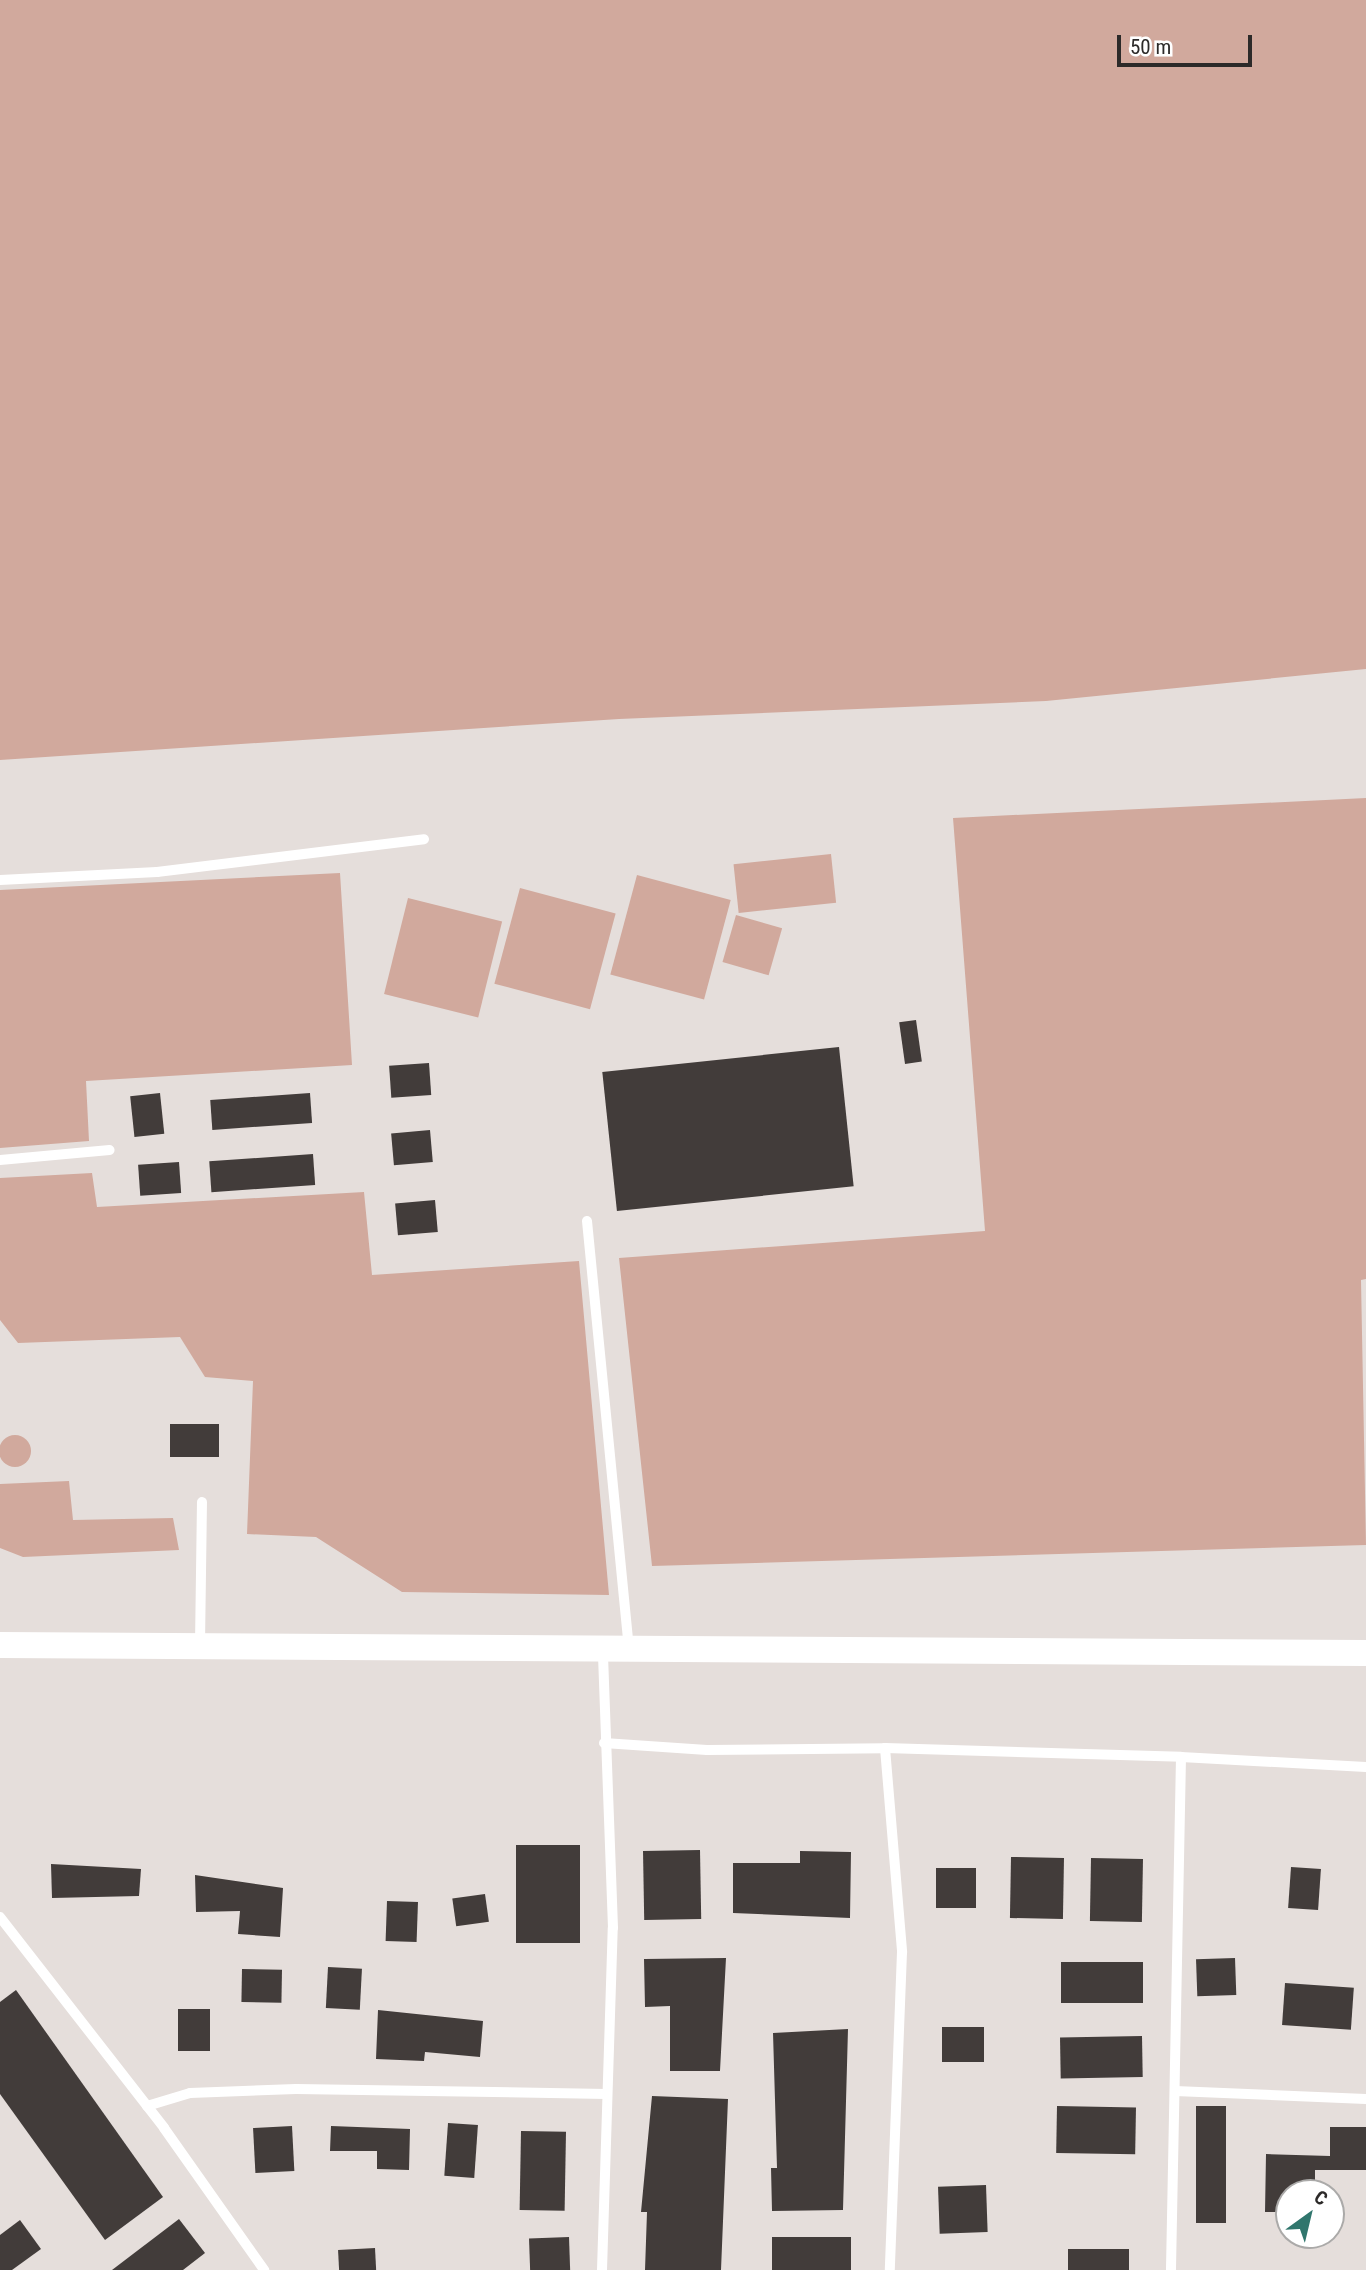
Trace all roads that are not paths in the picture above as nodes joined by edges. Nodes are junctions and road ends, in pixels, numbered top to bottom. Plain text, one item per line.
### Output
1 (424, 839) dead end
2 (0, 880) edge
3 (110, 1150) dead end
4 (0, 1160) edge
5 (587, 1220) dead end
6 (202, 1502) dead end
7 (0, 1646) edge
8 (200, 1648) junction
9 (603, 1652) junction
10 (629, 1652) junction
11 (1366, 1653) edge
12 (604, 1743) junction
13 (885, 1748) junction
14 (1181, 1757) junction
15 (1366, 1767) edge
16 (0, 1917) edge
17 (1175, 2091) junction
18 (607, 2094) junction
19 (1366, 2099) edge
20 (147, 2106) junction
21 (264, 2270) edge
22 (602, 2270) edge
23 (890, 2270) edge
24 (1171, 2270) edge

1 - 2 lane
3 - 4 lane
5 - 10 lane
6 - 8 lane
7 - 8 main road
8 - 9 main road
9 - 10 main road
9 - 12 lane
10 - 11 main road
12 - 13 lane
12 - 18 lane
13 - 14 lane
13 - 23 lane
14 - 15 lane
14 - 17 lane
16 - 20 lane
17 - 19 lane
17 - 24 lane
18 - 20 lane
18 - 22 lane
20 - 21 lane

